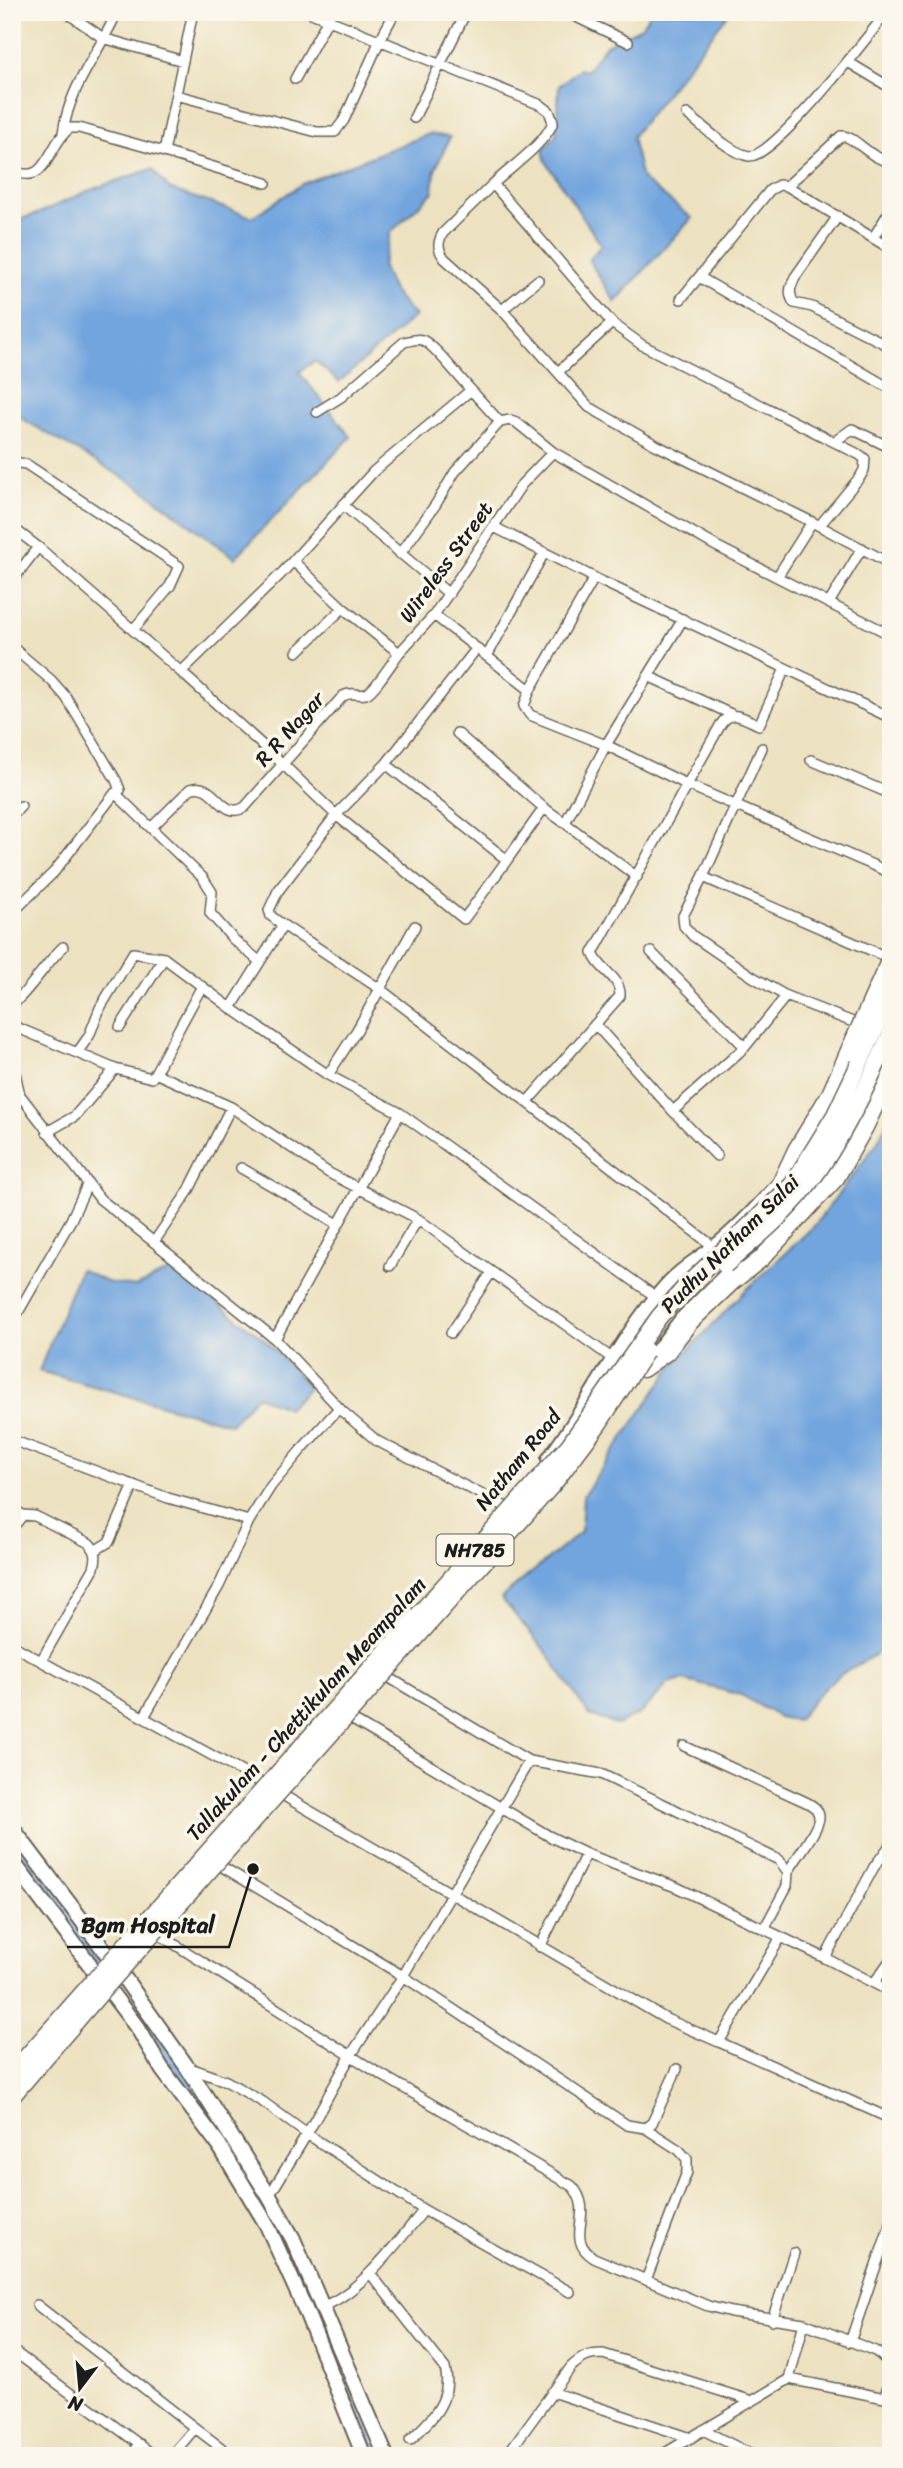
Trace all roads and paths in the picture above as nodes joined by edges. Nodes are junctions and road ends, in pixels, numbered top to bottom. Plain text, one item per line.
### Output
1 (66, 12) edge
2 (117, 12) edge
3 (193, 12) edge
4 (309, 12) edge
5 (395, 12) edge
6 (466, 12) edge
7 (566, 12) edge
8 (887, 12) edge
9 (331, 16) edge
10 (103, 38) junction
11 (380, 40) junction
12 (628, 42) dead end
13 (183, 61) junction
14 (848, 62) junction
15 (440, 64) junction
16 (295, 79) dead end
17 (891, 88) edge
18 (176, 95) junction
19 (687, 114) dead end
20 (414, 118) dead end
21 (63, 133) junction
22 (164, 152) junction
23 (891, 162) edge
24 (12, 170) edge
25 (266, 183) dead end
26 (493, 184) junction
27 (787, 186) junction
28 (891, 209) edge
29 (838, 216) junction
30 (873, 238) junction
31 (891, 249) edge
32 (699, 277) junction
33 (538, 280) dead end
34 (681, 299) dead end
35 (502, 310) junction
36 (612, 323) junction
37 (891, 347) edge
38 (558, 372) junction
39 (891, 389) edge
40 (471, 390) junction
41 (317, 412) dead end
42 (500, 422) junction
43 (834, 442) junction
44 (891, 448) edge
45 (553, 452) junction
46 (12, 462) edge
47 (343, 505) junction
48 (816, 523) junction
49 (12, 527) edge
50 (494, 527) junction
51 (38, 547) junction
52 (862, 548) junction
53 (544, 552) junction
54 (400, 554) junction
55 (293, 561) junction
56 (891, 564) edge
57 (778, 577) junction
58 (594, 578) junction
59 (12, 581) edge
60 (449, 594) junction
61 (829, 603) junction
62 (343, 608) junction
63 (435, 615) junction
64 (682, 619) junction
65 (133, 630) junction
66 (891, 635) edge
67 (12, 647) edge
68 (477, 648) junction
69 (297, 652) dead end
70 (399, 653) junction
71 (487, 656) junction
72 (785, 668) junction
73 (181, 672) junction
74 (648, 676) junction
75 (530, 690) junction
76 (731, 715) junction
77 (891, 718) edge
78 (457, 733) dead end
79 (606, 745) junction
80 (762, 748) dead end
81 (811, 760) dead end
82 (281, 763) junction
83 (386, 764) junction
84 (688, 785) junction
85 (115, 793) junction
86 (891, 794) edge
87 (21, 806) dead end
88 (735, 806) junction
89 (544, 808) junction
90 (336, 815) junction
91 (12, 816) edge
92 (565, 823) junction
93 (150, 828) junction
94 (506, 860) junction
95 (891, 873) edge
96 (637, 877) junction
97 (703, 877) junction
98 (12, 913) edge
99 (283, 925) junction
100 (415, 926) dead end
101 (63, 947) dead end
102 (651, 952) dead end
103 (164, 958) junction
104 (891, 958) edge
105 (259, 961) junction
106 (891, 970) edge
107 (201, 988) junction
108 (380, 989) junction
109 (786, 996) junction
110 (891, 996) edge
111 (12, 1005) edge
112 (231, 1008) junction
113 (12, 1023) edge
114 (595, 1024) junction
115 (120, 1027) dead end
116 (866, 1027) junction
117 (891, 1034) edge
118 (745, 1047) junction
119 (77, 1053) junction
120 (891, 1055) edge
121 (12, 1060) edge
122 (115, 1069) junction
123 (891, 1072) edge
124 (155, 1073) junction
125 (328, 1076) junction
126 (527, 1102) junction
127 (231, 1107) junction
128 (673, 1111) junction
129 (400, 1113) junction
130 (47, 1132) junction
131 (717, 1156) dead end
132 (241, 1168) dead end
133 (782, 1180) junction
134 (88, 1183) junction
135 (359, 1188) junction
136 (418, 1219) junction
137 (338, 1224) junction
138 (154, 1242) junction
139 (711, 1248) junction
140 (390, 1266) dead end
141 (491, 1273) junction
142 (656, 1297) junction
143 (12, 1323) edge
144 (451, 1333) dead end
145 (275, 1339) junction
146 (613, 1359) junction
147 (643, 1369) junction
148 (340, 1408) junction
149 (12, 1440) edge
150 (134, 1485) junction
151 (557, 1485) joint
152 (506, 1507) junction
153 (12, 1509) edge
154 (23, 1515) junction
155 (528, 1518) junction
156 (249, 1521) junction
157 (12, 1528) edge
158 (96, 1550) junction
159 (12, 1645) edge
160 (41, 1661) junction
161 (388, 1677) junction
162 (144, 1717) junction
163 (351, 1719) junction
164 (684, 1746) dead end
165 (529, 1761) junction
166 (262, 1783) junction
167 (283, 1795) junction
168 (501, 1810) junction
169 (12, 1828) edge
170 (891, 1844) edge
171 (586, 1854) junction
172 (12, 1861) edge
173 (221, 1866) junction
174 (788, 1871) junction
175 (452, 1894) junction
176 (764, 1929) junction
177 (160, 1935) junction
178 (781, 1937) junction
179 (540, 1947) junction
180 (108, 1955) junction
181 (825, 1958) junction
182 (891, 1959) edge
183 (94, 1970) junction
184 (122, 1975) junction
185 (403, 1976) junction
186 (874, 1983) junction
187 (109, 1990) junction
188 (891, 1992) edge
189 (719, 2042) junction
190 (351, 2055) junction
191 (12, 2066) edge
192 (187, 2067) junction
193 (677, 2069) dead end
194 (12, 2073) edge
195 (12, 2096) edge
196 (12, 2104) edge
197 (891, 2119) edge
198 (645, 2128) junction
199 (307, 2134) junction
200 (269, 2196) junction
201 (424, 2210) junction
202 (891, 2222) edge
203 (794, 2253) dead end
204 (370, 2273) junction
205 (646, 2280) junction
206 (570, 2292) dead end
207 (37, 2305) dead end
208 (321, 2307) junction
209 (772, 2320) junction
210 (804, 2323) junction
211 (850, 2342) junction
212 (12, 2350) edge
213 (789, 2379) junction
214 (552, 2392) junction
215 (888, 2400) edge
216 (752, 2401) junction
217 (195, 2428) junction
218 (703, 2430) junction
219 (691, 2438) junction
220 (410, 2440) dead end
221 (140, 2444) junction
222 (131, 2456) edge
223 (155, 2456) edge
224 (171, 2456) edge
225 (232, 2456) edge
226 (364, 2456) edge
227 (386, 2456) edge
228 (506, 2456) edge
229 (660, 2456) edge
230 (755, 2456) edge

1 - 10 street
2 - 10 street
3 - 13 street
4 - 9 street
5 - 11 street
6 - 15 street
7 - 12 street
8 - 14 street
9 - 11 street
9 - 16 street
10 - 13 street
10 - 21 street
11 - 15 street
11 - 18 street
13 - 18 street
14 - 17 street
14 - 19 street
15 - 20 street
15 - 26 street
18 - 22 street
21 - 22 street
21 - 24 street
22 - 25 street
23 - 27 street
26 - 35 street
26 - 36 street
27 - 29 street
27 - 32 street
28 - 30 street
29 - 30 street
29 - 37 street
30 - 31 street
32 - 34 street
32 - 39 street
33 - 35 street
35 - 38 street
36 - 38 street
36 - 43 street
38 - 48 street
40 - 41 street
40 - 42 street
40 - 47 street
42 - 45 street
42 - 54 street
43 - 44 street
43 - 48 street
45 - 50 street, Wireless Street
45 - 57 street
46 - 65 street
47 - 54 street
47 - 55 street
48 - 52 street
48 - 57 street
49 - 51 street
50 - 53 street
50 - 60 street, Wireless Street
51 - 59 street
51 - 65 street
52 - 56 street
52 - 61 street
53 - 58 street
53 - 71 street
54 - 60 street
55 - 62 street, Wireless Street
55 - 73 street
57 - 61 street
58 - 64 street
58 - 75 street
60 - 63 street, Wireless Street
61 - 66 street
62 - 69 street
62 - 70 street, Wireless Street
63 - 68 street
63 - 70 street, Wireless Street
64 - 72 street
64 - 74 street
65 - 73 street
67 - 85 street
68 - 71 street
68 - 83 street
70 - 82 street, R R Nagar
71 - 75 street
72 - 76 street
72 - 77 street
73 - 82 street
74 - 76 street
74 - 79 street
75 - 79 street
76 - 84 street
78 - 89 street
79 - 84 street
79 - 92 street
80 - 88 street
81 - 86 street
82 - 90 street
82 - 93 street, R R Nagar
83 - 90 street
83 - 94 street
84 - 88 street
84 - 96 street
85 - 93 street
85 - 98 street
87 - 91 street
88 - 95 street
88 - 97 street
89 - 92 street
89 - 94 street
90 - 94 street
90 - 99 street
92 - 96 street
93 - 105 street
96 - 114 street
97 - 104 street
97 - 109 street
99 - 105 street
99 - 108 street
100 - 108 street
101 - 111 street
102 - 118 street
103 - 107 street
103 - 115 street
103 - 119 street
104 - 133 highway, bridge
105 - 112 street
106 - 116 main road, Pudhu Natham Salai
107 - 112 street
107 - 124 street
108 - 125 street
108 - 126 street
109 - 116 street
109 - 118 street
110 - 194 highway, Tallakulam - Chettikulam Meampalam / NH785, bridge
112 - 125 street
113 - 119 street
114 - 126 street
114 - 128 street
116 - 133 main road, Pudhu Natham Salai
117 - 195 highway, Tallakulam - Chettikulam Meampalam / NH785, bridge
118 - 128 street
119 - 122 street
120 - 147 main road, Pudhu Natham Salai
121 - 130 street
122 - 124 street
122 - 130 street
123 - 147 highway
124 - 127 street
125 - 129 street
126 - 139 street
127 - 135 street
127 - 138 street
128 - 131 street
129 - 135 street
129 - 142 street
130 - 134 street
132 - 137 street
133 - 139 main road, Pudhu Natham Salai
134 - 138 street
134 - 143 street
135 - 136 street
135 - 137 street
136 - 140 street
136 - 141 street
137 - 145 street
138 - 145 street
139 - 142 main road, Natham Road
141 - 144 street
141 - 146 street
142 - 146 main road, Natham Road
145 - 148 street
146 - 152 main road, Natham Road
147 - 151 main road, Pudhu Natham Salai
148 - 152 street
148 - 156 street
149 - 150 street
150 - 156 street
150 - 158 street
151 - 155 main road, Natham Road
152 - 155 street
152 - 166 main road, Natham Road
153 - 154 street
154 - 157 street
154 - 158 street
155 - 161 main road, Natham Road
156 - 162 street
158 - 160 street
159 - 160 street
160 - 162 street
161 - 163 main road, Natham Road
161 - 165 street
162 - 166 street
163 - 167 main road, Natham Road
163 - 168 street
164 - 174 street
165 - 168 street
165 - 174 street
166 - 167 street
166 - 180 main road, Natham Road
167 - 173 main road, Natham Road
167 - 175 street
168 - 171 street
168 - 175 street
169 - 180 main road
170 - 181 street
171 - 176 street
171 - 179 street
172 - 183 main road
173 - 177 main road, Natham Road
173 - 185 street
174 - 176 street
175 - 179 street
175 - 185 street
176 - 178 street
177 - 184 main road, Natham Road
177 - 190 street
178 - 181 street
178 - 189 street
179 - 189 street
180 - 183 main road, Natham Road
180 - 184 main road
181 - 186 street
182 - 186 street
183 - 187 main road
183 - 191 main road, Natham Road
184 - 187 main road, Natham Road
184 - 192 main road
185 - 190 street
185 - 198 street
186 - 188 street
187 - 196 main road, Natham Road
187 - 226 main road
189 - 197 street
190 - 199 street
190 - 205 street
192 - 199 street
192 - 200 main road
193 - 198 street
198 - 205 street
199 - 200 street
199 - 201 street
200 - 208 main road
201 - 204 street
201 - 206 street
202 - 211 street
203 - 209 street
204 - 208 street
204 - 220 street
205 - 209 street
207 - 217 street
208 - 227 main road
209 - 210 street
210 - 211 street
210 - 213 street
211 - 215 street
212 - 221 street
213 - 215 street
213 - 216 street
214 - 216 street
214 - 219 street
214 - 228 street
216 - 218 street
217 - 224 street
217 - 225 street
218 - 219 street
218 - 230 street
219 - 229 street
221 - 222 street
221 - 223 street

